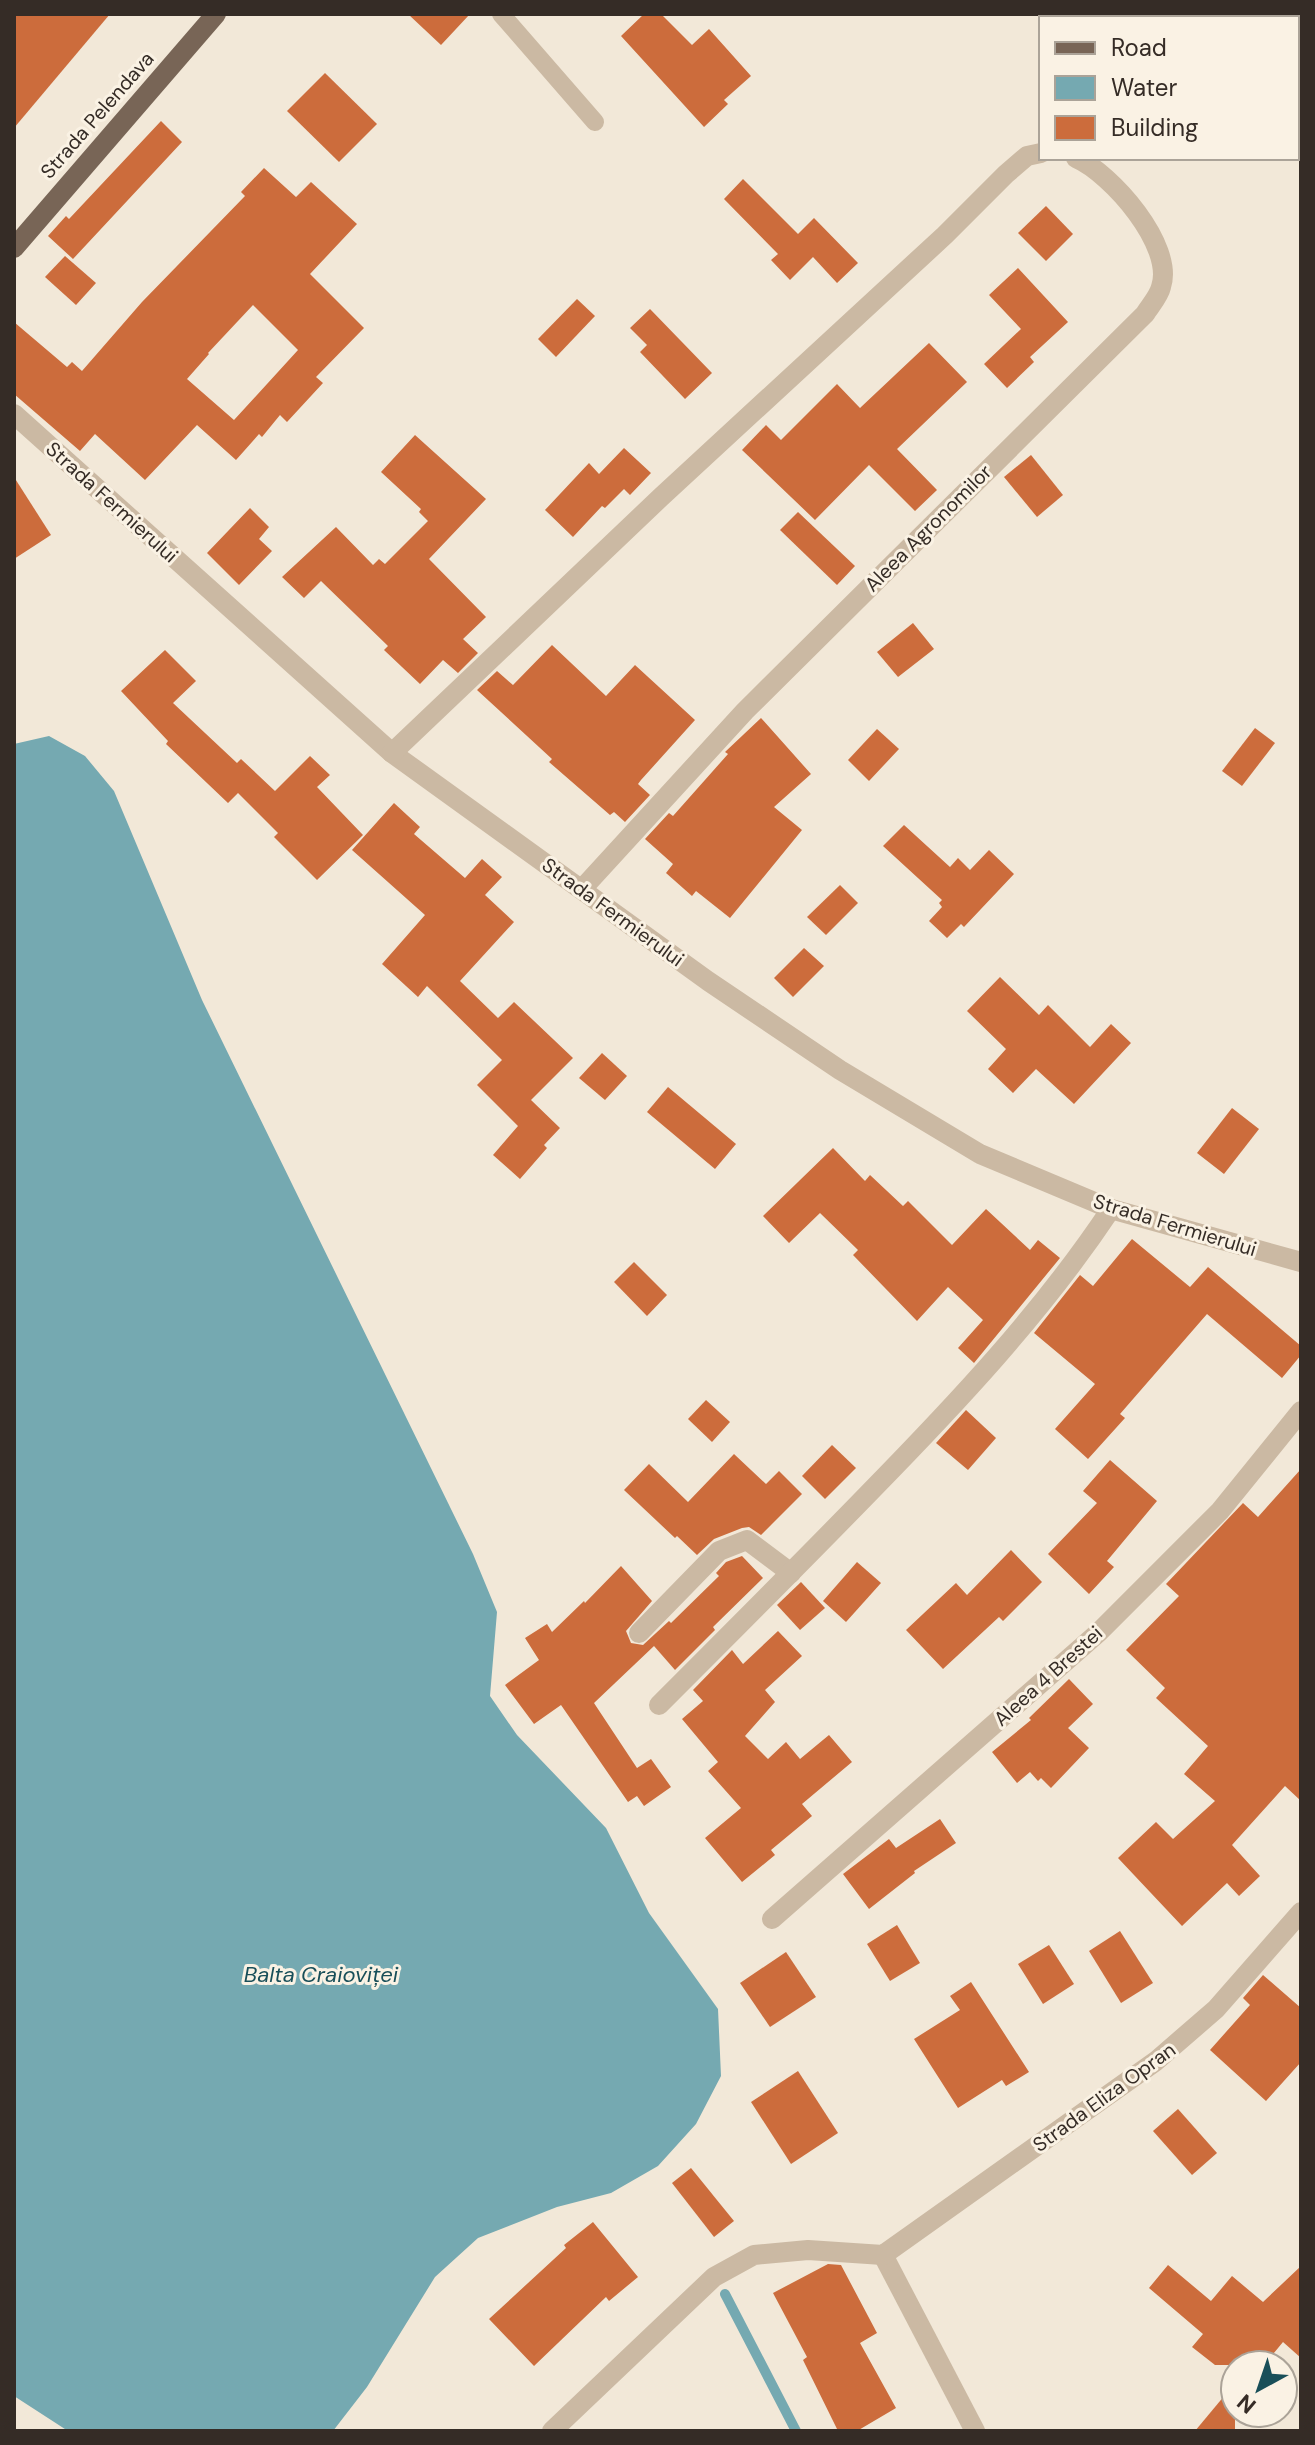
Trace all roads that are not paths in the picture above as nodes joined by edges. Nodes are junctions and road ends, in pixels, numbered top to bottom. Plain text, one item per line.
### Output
1 (216, 14) edge
2 (501, 14) edge
3 (595, 122) dead end
4 (1039, 153) edge
5 (1080, 160) edge
6 (14, 248) edge
7 (14, 414) edge
8 (392, 753) junction
9 (582, 889) junction
10 (1111, 1209) junction
11 (1301, 1262) edge
12 (1301, 1411) edge
13 (791, 1573) junction
14 (639, 1633) dead end
15 (659, 1705) dead end
16 (1301, 1912) edge
17 (772, 1919) dead end
18 (883, 2255) junction
19 (552, 2431) edge
20 (975, 2431) edge

1 - 6 main road, Strada Pelendava
2 - 3 lane
4 - 8 street
5 - 9 street, Aleea Agronomilor
7 - 8 street, Strada Fermierului
8 - 9 street, Strada Fermierului
9 - 10 street, Strada Fermierului
10 - 11 street, Strada Fermierului
10 - 13 street
12 - 17 street, Aleea 4 Brestei
13 - 14 street
13 - 15 street
16 - 18 street, Strada Eliza Opran
18 - 19 street
18 - 20 street

